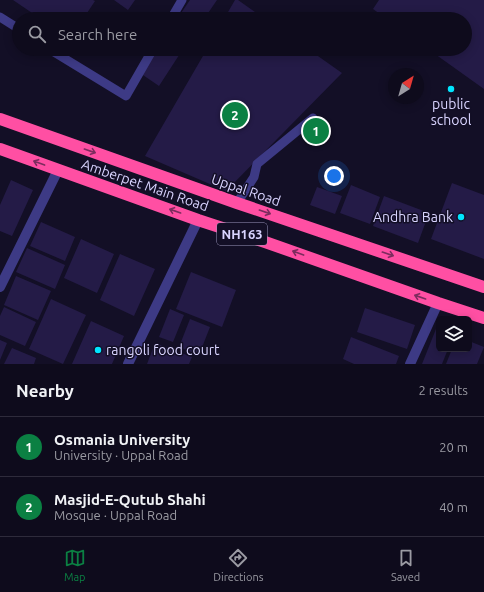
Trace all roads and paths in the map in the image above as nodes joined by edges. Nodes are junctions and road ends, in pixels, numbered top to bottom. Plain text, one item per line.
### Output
1 (182, 0) edge
2 (175, 12) edge
3 (0, 17) edge
4 (12, 25) edge
5 (60, 56) edge
6 (149, 56) edge
7 (313, 118) dead end
8 (0, 119) edge
9 (0, 149) edge
10 (58, 170) junction
11 (237, 203) junction
12 (198, 220) junction
13 (484, 286) edge
14 (0, 287) edge
15 (438, 303) junction
16 (484, 318) edge
17 (128, 364) edge
18 (410, 364) edge

1 - 2 lane
3 - 4 lane
5 - 6 lane
7 - 11 lane
8 -> 11 highway, Uppal Road / NH163
10 -> 9 highway, Amberpet Main Road / NH163
12 -> 10 highway, Amberpet Main Road / NH163
10 - 14 street
11 -> 13 highway, Uppal Road / NH163
15 -> 12 highway, Amberpet Main Road / NH163
12 - 17 street
15 - 16 highway, Amberpet Main Road / NH163
15 - 18 street

